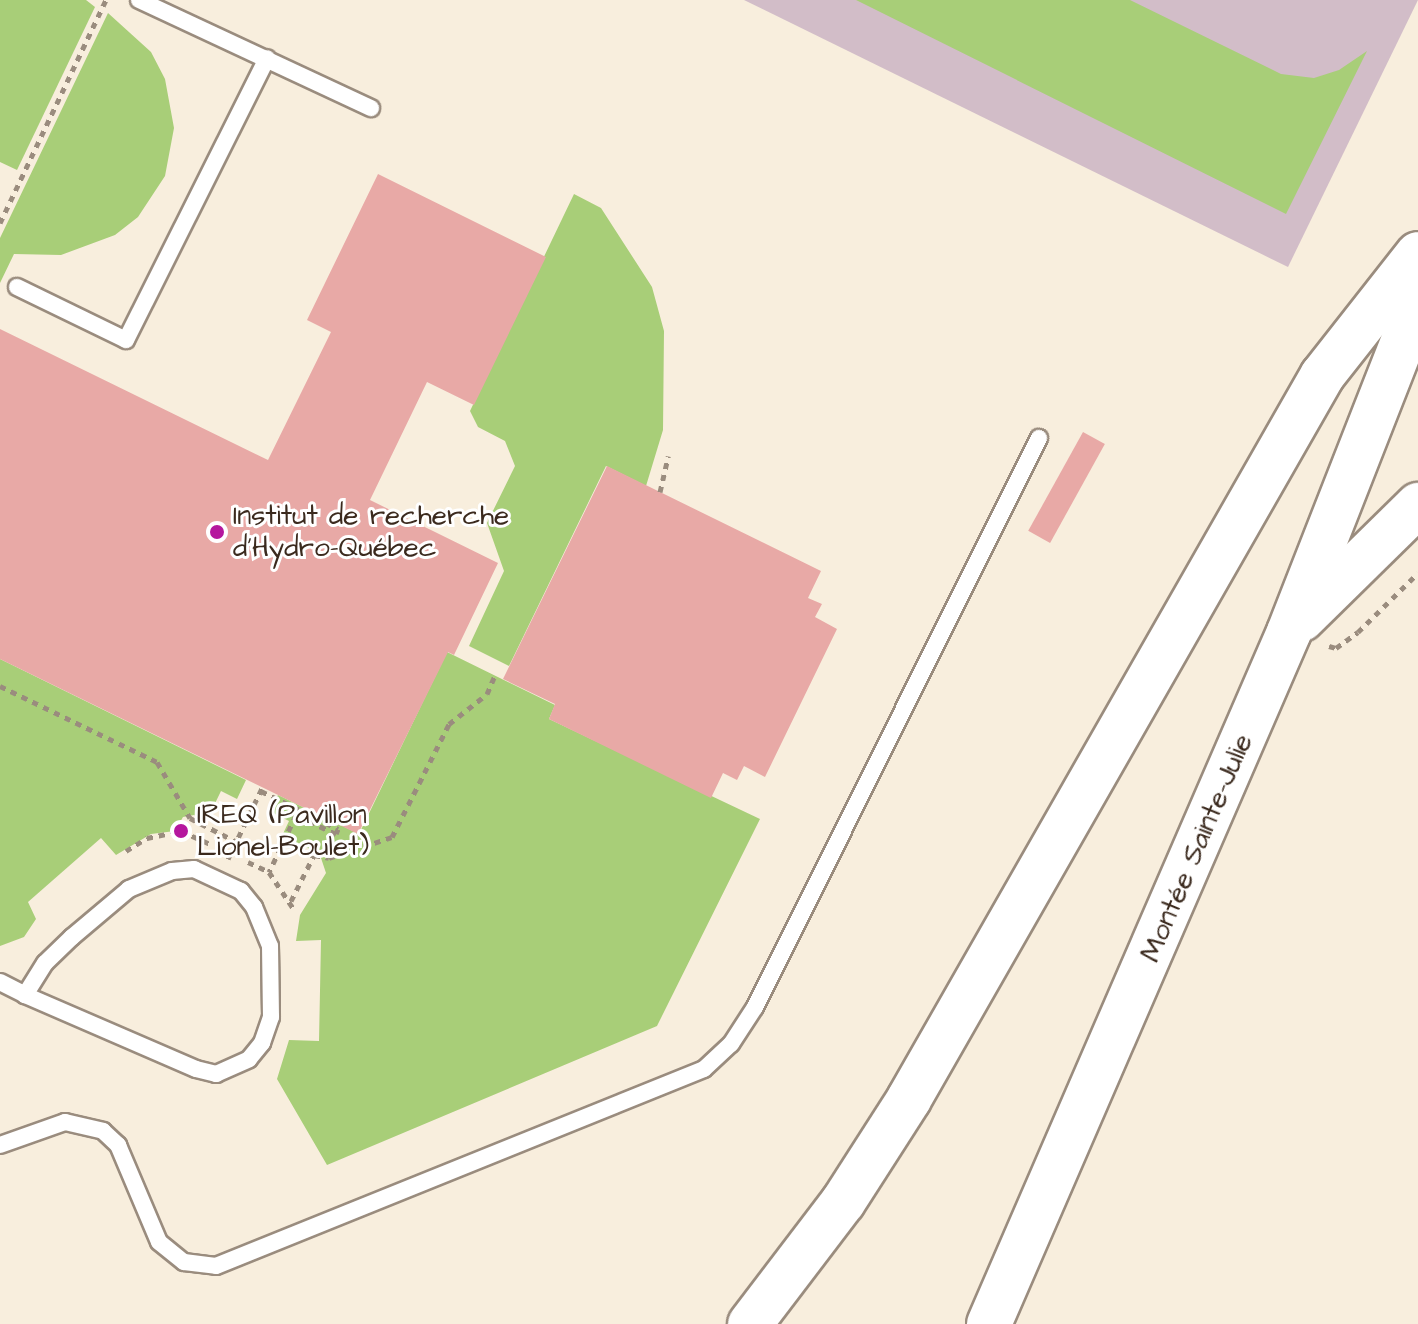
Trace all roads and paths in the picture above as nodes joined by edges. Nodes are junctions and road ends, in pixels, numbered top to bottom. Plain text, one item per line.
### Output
1 (106, 0) edge
2 (139, 0) edge
3 (267, 58) junction
4 (371, 108) dead end
5 (0, 199) edge
6 (10, 203) junction
7 (0, 223) edge
8 (1418, 254) edge
9 (17, 287) dead end
10 (1418, 302) edge
11 (1406, 370) edge
12 (1039, 438) dead end
13 (668, 456) dead end
14 (660, 492) dead end
15 (1418, 505) edge
16 (1418, 573) edge
17 (1289, 632) junction
18 (1336, 648) dead end
19 (495, 675) dead end
20 (0, 686) edge
21 (235, 841) junction
22 (228, 859) dead end
23 (269, 872) dead end
24 (291, 901) dead end
25 (0, 982) edge
26 (25, 995) junction
27 (0, 1145) edge
28 (750, 1324) edge
29 (989, 1324) edge

1 - 6 path
2 - 3 lane
3 - 4 lane
3 - 9 lane
5 - 6 path
6 - 7 path
8 - 28 main road
10 - 11 main road, Montée Sainte-Julie
11 - 17 main road, Montée Sainte-Julie
12 - 27 lane
13 - 14 path
15 - 17 main road
16 - 18 path
17 - 29 main road, Montée Sainte-Julie
19 - 24 path
20 - 21 path
21 - 22 path
21 - 23 path
25 - 26 lane
26 - 26 lane

